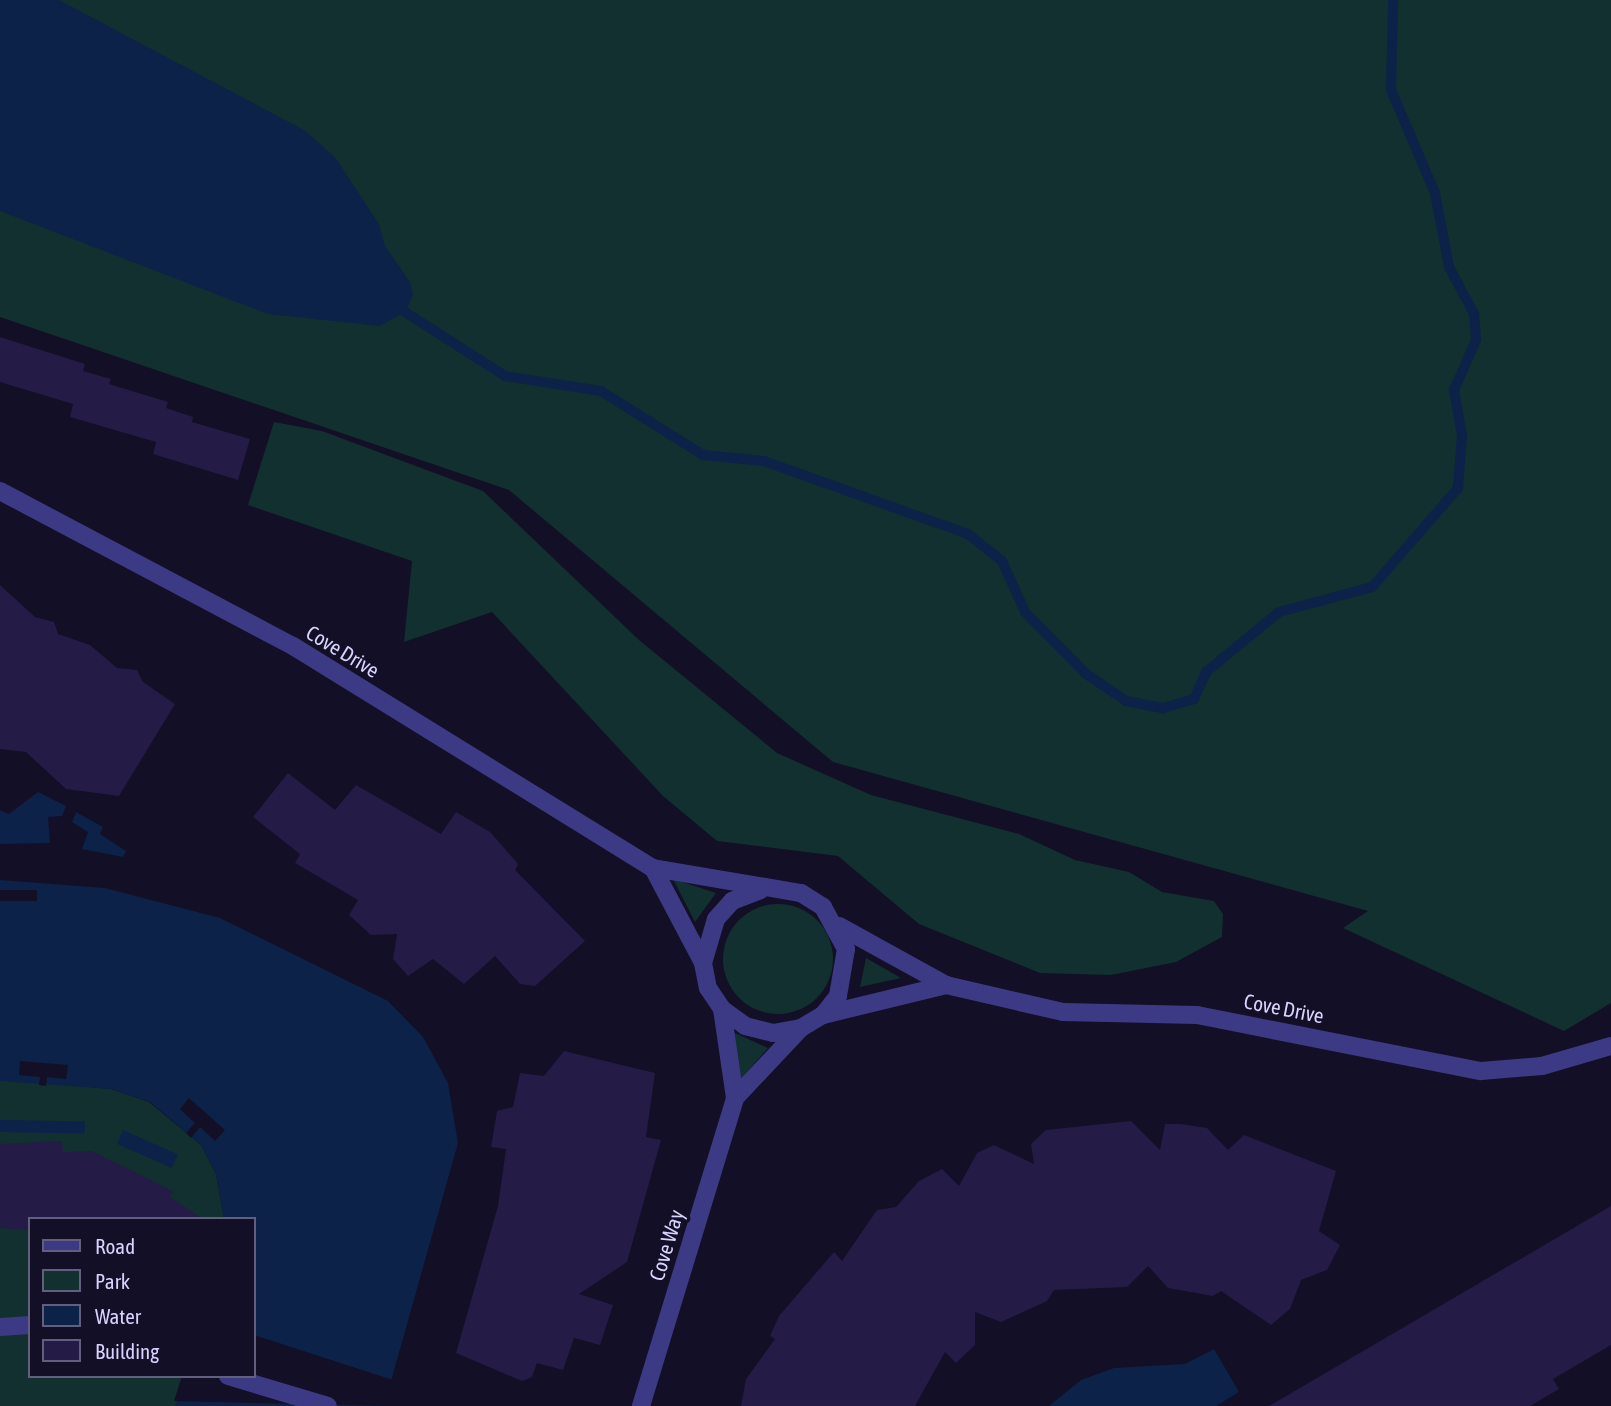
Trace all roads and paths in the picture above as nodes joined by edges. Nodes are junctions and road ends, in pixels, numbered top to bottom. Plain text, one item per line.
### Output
1 (0, 491) edge
2 (653, 868) junction
3 (776, 888) junction
4 (839, 926) junction
5 (703, 963) junction
6 (946, 985) junction
7 (722, 1009) junction
8 (823, 1015) junction
9 (801, 1028) junction
10 (1611, 1046) edge
11 (735, 1098) junction
12 (28, 1325) edge
13 (0, 1327) edge
14 (236, 1378) edge
15 (328, 1406) edge
16 (641, 1406) edge

1 - 2 street, Cove Drive
2 - 3 street, Cove Drive
2 - 5 street
3 - 4 street, Cove Drive
3 - 5 street
4 - 6 street, Cove Drive
4 - 8 street
5 - 7 street
6 - 8 street, Cove Drive
6 - 10 street, Cove Drive
7 - 9 street
7 - 11 street, Cove Way
8 - 9 street, Cove Drive
9 - 11 street, Cove Way
11 - 16 street, Cove Way
12 - 13 street
14 - 15 street

